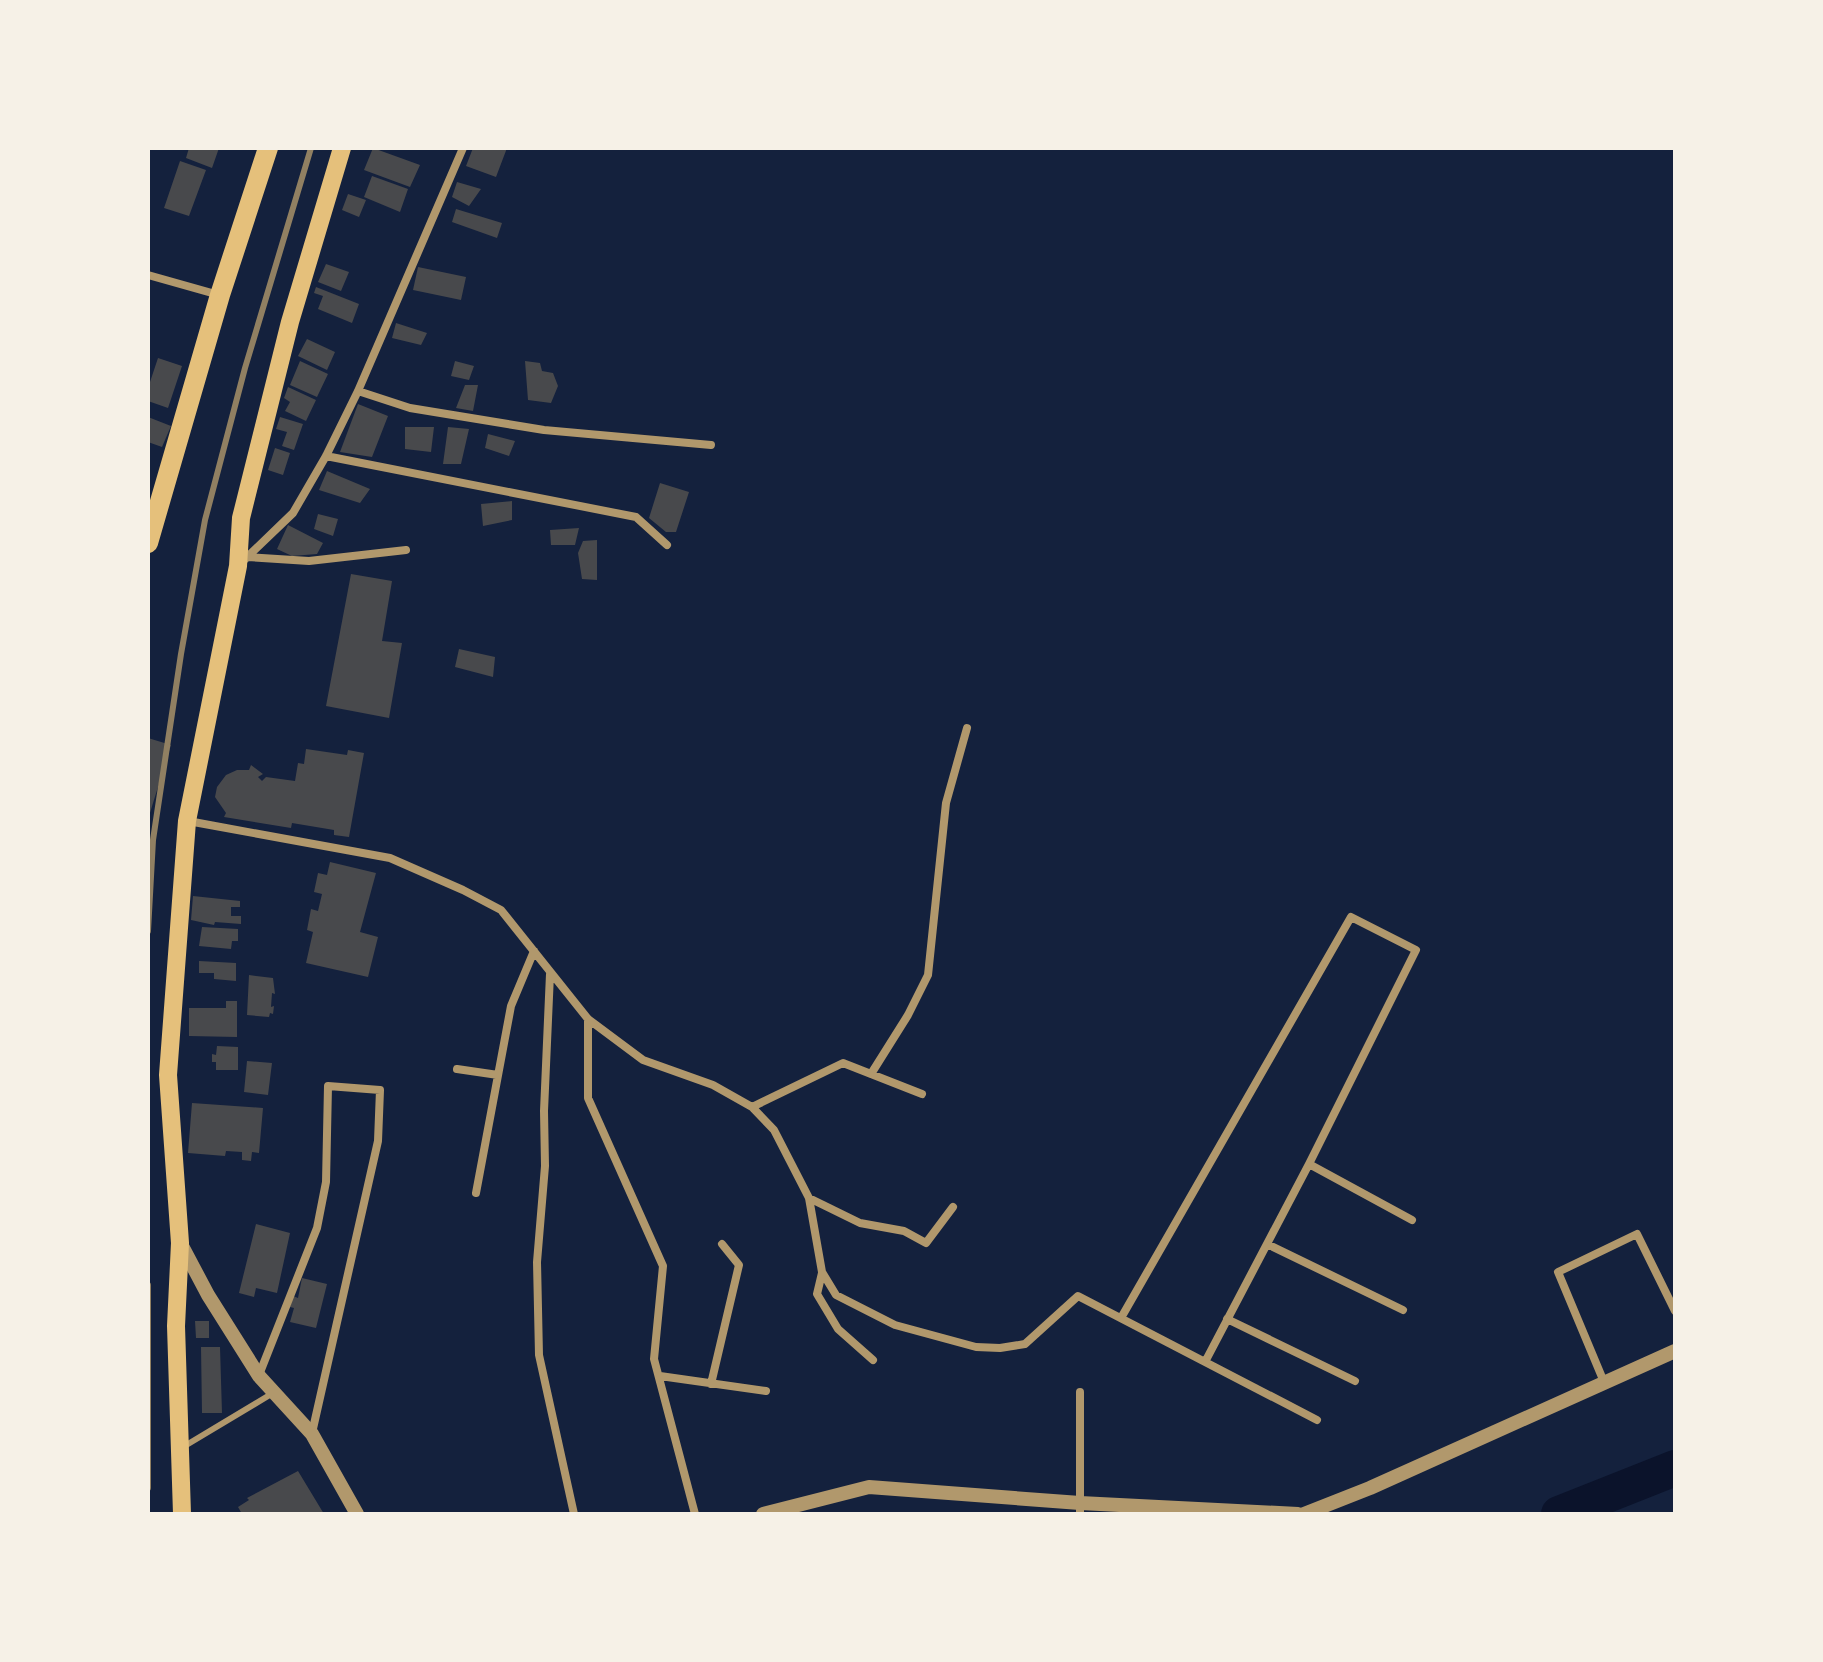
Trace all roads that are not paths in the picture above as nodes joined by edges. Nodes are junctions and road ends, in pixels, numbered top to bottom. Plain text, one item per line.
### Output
1 (268, 148) edge
2 (342, 148) edge
3 (463, 148) edge
4 (148, 275) edge
5 (220, 295) junction
6 (358, 391) junction
7 (711, 445) dead end
8 (326, 456) junction
9 (148, 543) edge
10 (667, 545) dead end
11 (406, 550) dead end
12 (243, 562) junction
13 (967, 728) dead end
14 (187, 821) junction
15 (534, 951) junction
16 (550, 973) junction
17 (588, 1019) junction
18 (457, 1069) dead end
19 (871, 1074) junction
20 (498, 1075) junction
21 (922, 1094) dead end
22 (752, 1107) junction
23 (1309, 1164) junction
24 (476, 1193) dead end
25 (809, 1198) junction
26 (953, 1207) dead end
27 (1412, 1220) dead end
28 (180, 1243) junction
29 (722, 1244) dead end
30 (1267, 1244) junction
31 (822, 1272) junction
32 (1403, 1310) dead end
33 (1675, 1311) edge
34 (1121, 1318) junction
35 (1227, 1319) junction
36 (1675, 1351) edge
37 (873, 1360) dead end
38 (1205, 1362) junction
39 (259, 1376) junction
40 (660, 1376) junction
41 (1355, 1381) dead end
42 (1604, 1382) junction
43 (711, 1384) junction
44 (766, 1391) dead end
45 (1080, 1392) dead end
46 (274, 1393) junction
47 (1317, 1420) dead end
48 (312, 1434) junction
49 (180, 1449) junction
50 (1080, 1509) edge
51 (182, 1514) edge
52 (357, 1514) edge
53 (574, 1514) edge
54 (695, 1514) edge
55 (763, 1514) edge
56 (1298, 1514) edge
57 (1304, 1514) edge

1 - 5 highway
2 - 12 main road
3 - 6 street
4 - 5 street
5 - 9 highway
6 - 7 street
6 - 8 street
8 - 10 street
8 - 12 street
11 - 12 street
12 - 14 main road
13 - 19 street
14 - 15 street
14 - 28 main road
15 - 16 street
15 - 20 street
16 - 17 street
16 - 53 street
17 - 22 street
17 - 40 street
18 - 20 street
19 - 21 street
19 - 22 street
20 - 24 street
22 - 25 street
23 - 27 street
23 - 30 street
23 - 34 street
25 - 26 street
25 - 31 street
28 - 39 street
28 - 49 main road
29 - 43 street
30 - 32 street
30 - 35 street
31 - 34 street
31 - 37 street
33 - 42 street
34 - 38 street
35 - 38 street
35 - 41 street
36 - 42 street
38 - 47 street
39 - 46 street
39 - 48 street
40 - 43 street
40 - 54 street
42 - 57 street
43 - 44 street
45 - 50 street
46 - 48 street
46 - 49 lane
48 - 52 street
49 - 51 main road
50 - 55 street
50 - 56 street

